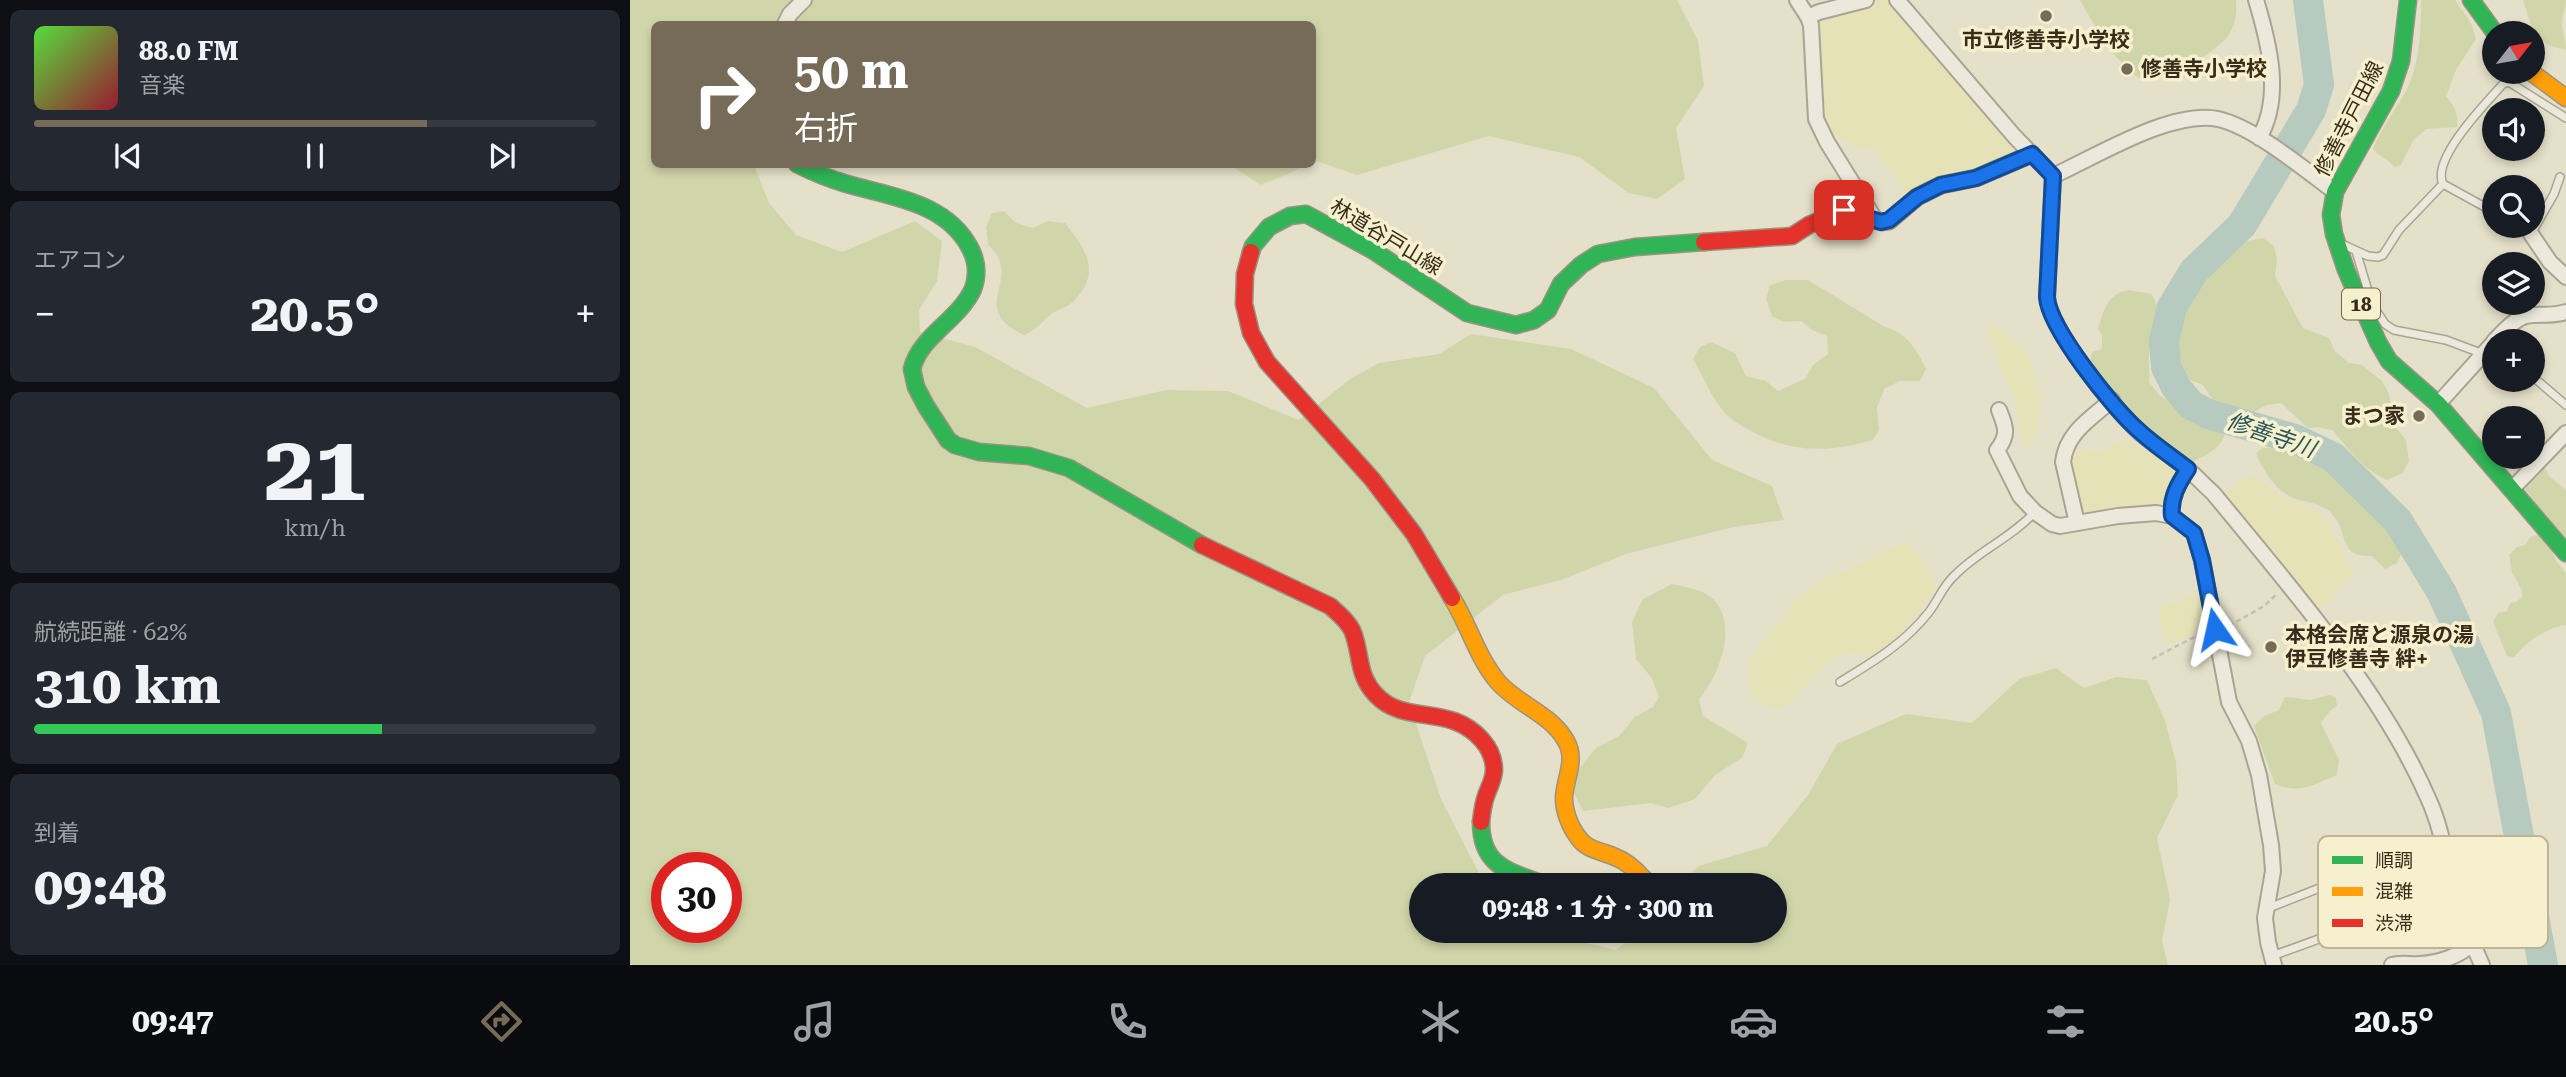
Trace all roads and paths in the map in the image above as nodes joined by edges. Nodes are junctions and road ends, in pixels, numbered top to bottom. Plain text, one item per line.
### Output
1 (804, 0) edge
2 (1797, 0) edge
3 (1866, 0) edge
4 (1897, 0) edge
5 (2256, 0) edge
6 (2408, 0) edge
7 (2471, 0) edge
8 (1808, 17) junction
9 (786, 21) edge
10 (2486, 21) edge
11 (2545, 82) edge
12 (2566, 98) edge
13 (2566, 118) edge
14 (2262, 140) junction
15 (2032, 154) junction
16 (807, 168) edge
17 (2053, 176) junction
18 (2560, 177) dead end
19 (2442, 184) junction
20 (2329, 188) junction
21 (2482, 206) edge
22 (2545, 206) edge
23 (1877, 221) junction
24 (2532, 238) edge
25 (2337, 242) junction
26 (2356, 251) junction
27 (2566, 277) edge
28 (2566, 312) edge
29 (2508, 329) edge
30 (2482, 354) edge
31 (2482, 362) edge
32 (2545, 387) edge
33 (2112, 400) junction
34 (2438, 404) junction
35 (2566, 405) edge
36 (1999, 410) dead end
37 (2566, 433) edge
38 (2188, 469) junction
39 (2512, 489) junction
40 (2035, 512) junction
41 (2172, 516) junction
42 (2077, 523) junction
43 (2566, 553) edge
44 (1840, 682) dead end
45 (2441, 836) edge
46 (1517, 873) edge
47 (1639, 873) edge
48 (2318, 889) edge
49 (2266, 909) junction
50 (2318, 942) edge
51 (2468, 948) edge
52 (2475, 948) edge
53 (2272, 960) edge
54 (2392, 965) edge
55 (2482, 965) edge

1 - 9 street
2 - 8 street
3 - 8 street
4 - 15 street
5 - 14 street
6 - 20 street, 修善寺戸田線 / 18
7 - 10 street
8 - 23 street
11 - 12 street
13 - 19 lane
14 - 17 street
14 - 20 street
15 - 17 street
15 - 23 street
16 - 46 street
17 - 33 street
18 - 22 lane
19 - 21 lane
19 - 26 lane
20 - 25 street, 修善寺戸田線 / 18
23 - 47 street, 林道谷戸山線
24 - 27 street
25 - 26 lane
25 - 34 street, 修善寺戸田線 / 18
26 - 30 lane
28 - 29 street
31 - 34 street
32 - 35 lane
33 - 38 street
33 - 42 street
34 - 39 street, 修善寺戸田線 / 18
36 - 40 street
37 - 39 street
38 - 41 street
38 - 45 street
39 - 43 street, 修善寺戸田線 / 18
40 - 42 street
40 - 44 lane
41 - 42 street
41 - 49 street
48 - 49 lane
49 - 53 street
50 - 53 lane
51 - 54 street
52 - 55 street

